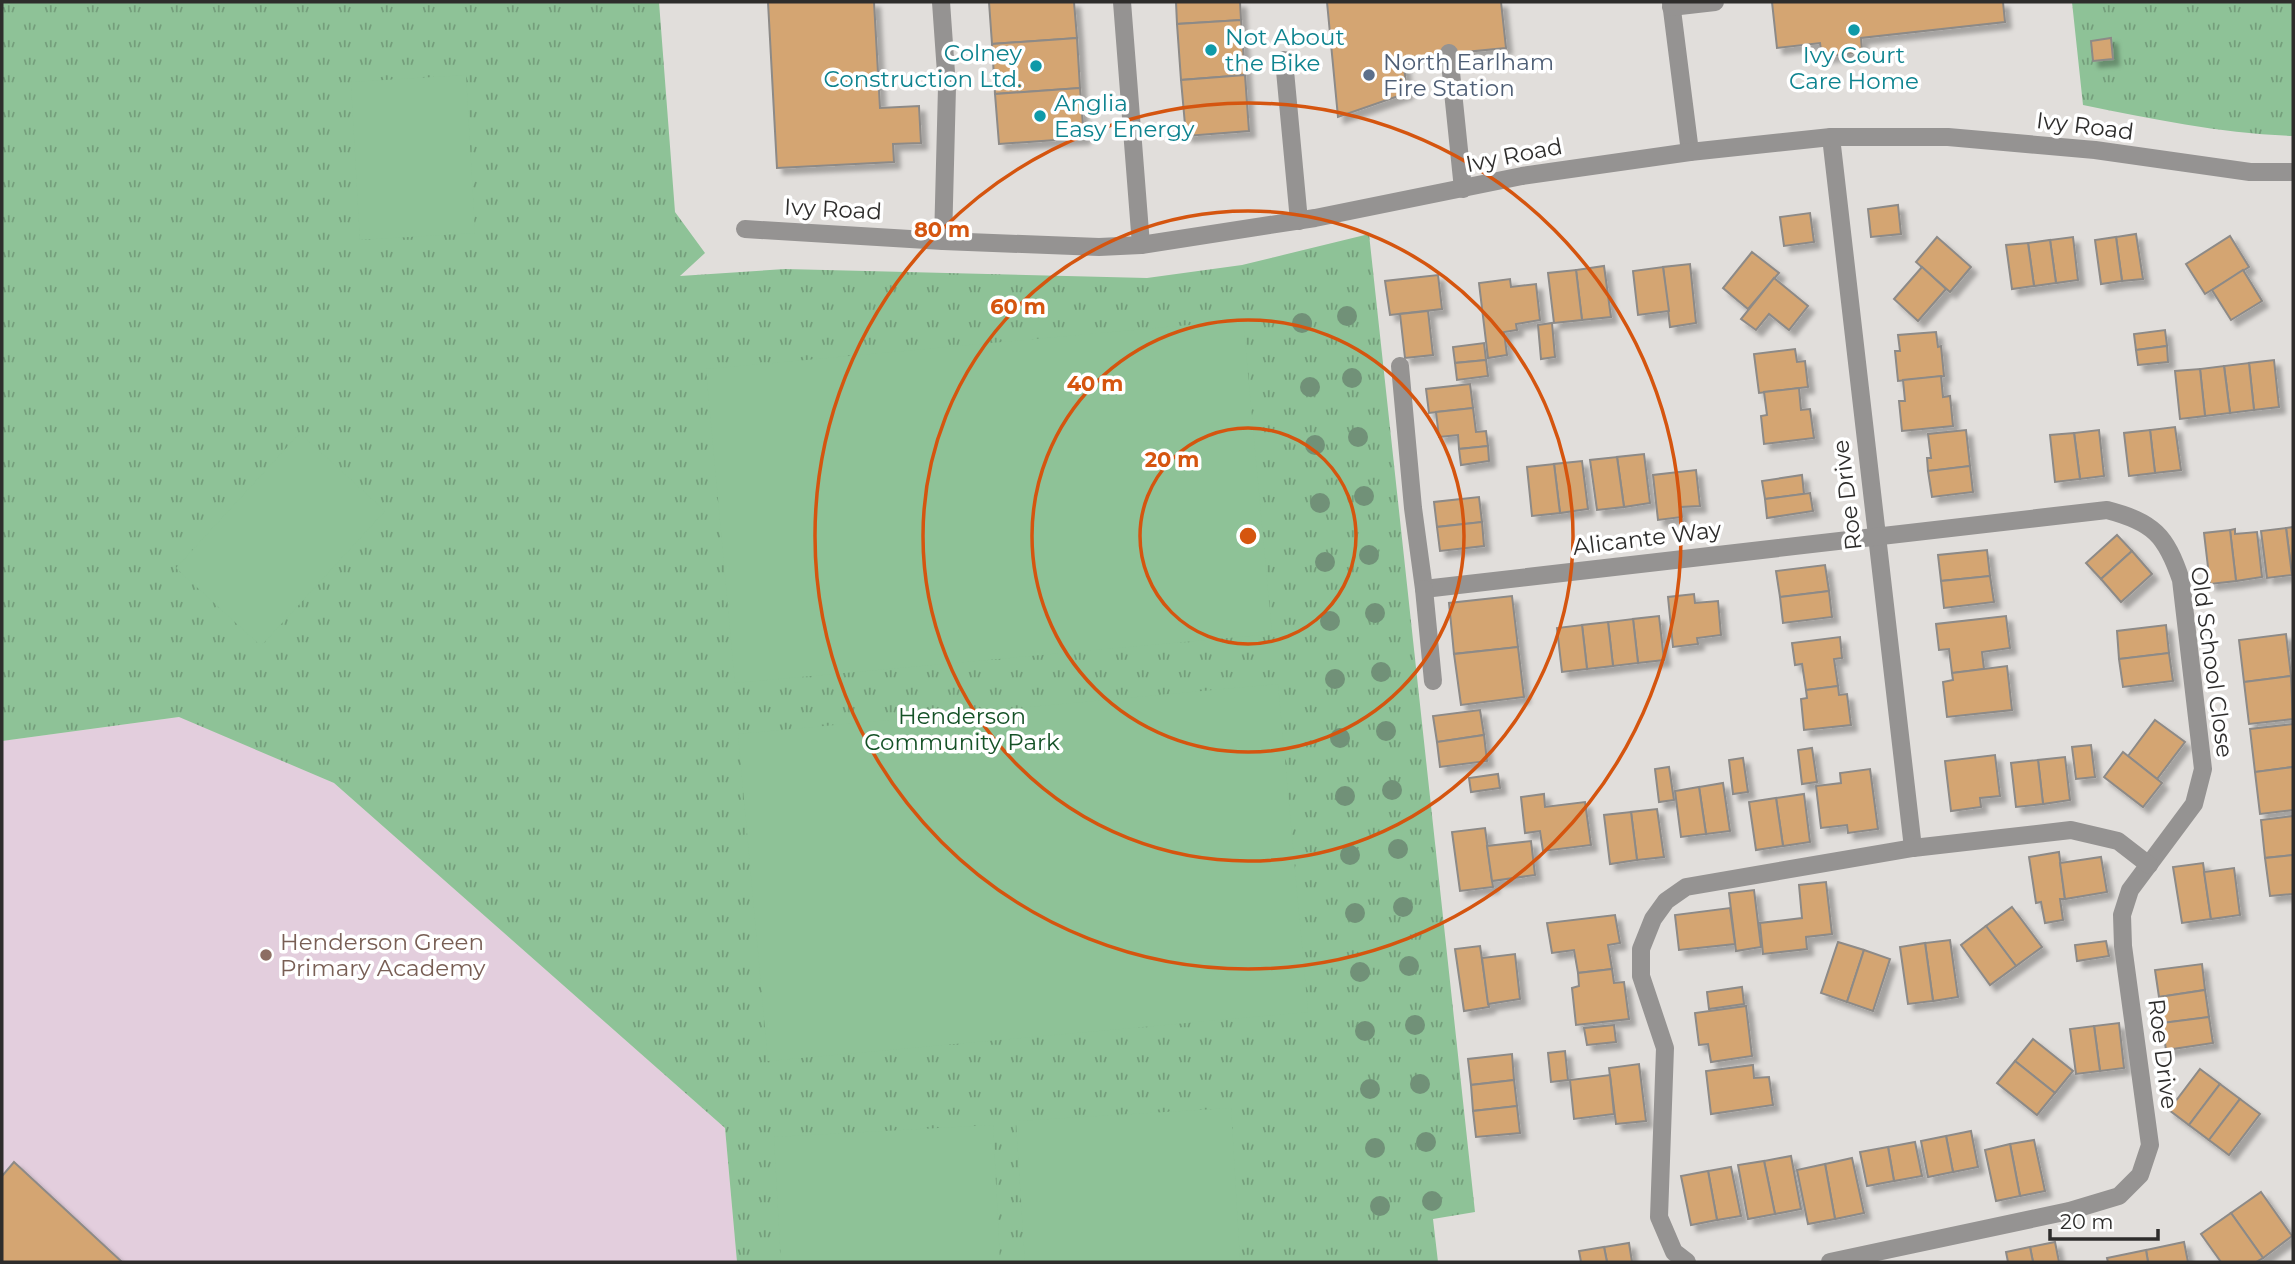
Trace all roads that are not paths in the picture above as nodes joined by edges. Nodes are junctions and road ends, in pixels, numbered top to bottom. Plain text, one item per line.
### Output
1 (941, 2) edge
2 (1122, 2) edge
3 (1715, 2) edge
4 (1671, 4) edge
5 (1449, 53) dead end
6 (1284, 60) dead end
7 (1831, 138) junction
8 (1690, 152) junction
9 (2293, 172) edge
10 (1463, 189) junction
11 (1299, 221) junction
12 (745, 229) dead end
13 (943, 241) junction
14 (1141, 245) junction
15 (1400, 366) dead end
16 (1876, 536) junction
17 (1424, 589) junction
18 (1433, 681) dead end
19 (1913, 848) junction
20 (2149, 865) junction
21 (1687, 1262) edge
22 (1830, 1262) edge

1 - 13 street
2 - 14 street
3 - 4 street
4 - 8 street
5 - 10 street
6 - 11 street
7 - 8 street, Ivy Road
7 - 9 street, Ivy Road
7 - 16 street, Roe Drive
8 - 10 street, Ivy Road
10 - 11 street, Ivy Road
11 - 14 street, Ivy Road
12 - 13 street, Ivy Road
13 - 14 street, Ivy Road
15 - 17 street
16 - 17 street, Alicante Way
16 - 19 street, Roe Drive
16 - 20 street, Old School Close
17 - 18 street
19 - 20 street
19 - 21 street
20 - 22 street, Roe Drive

